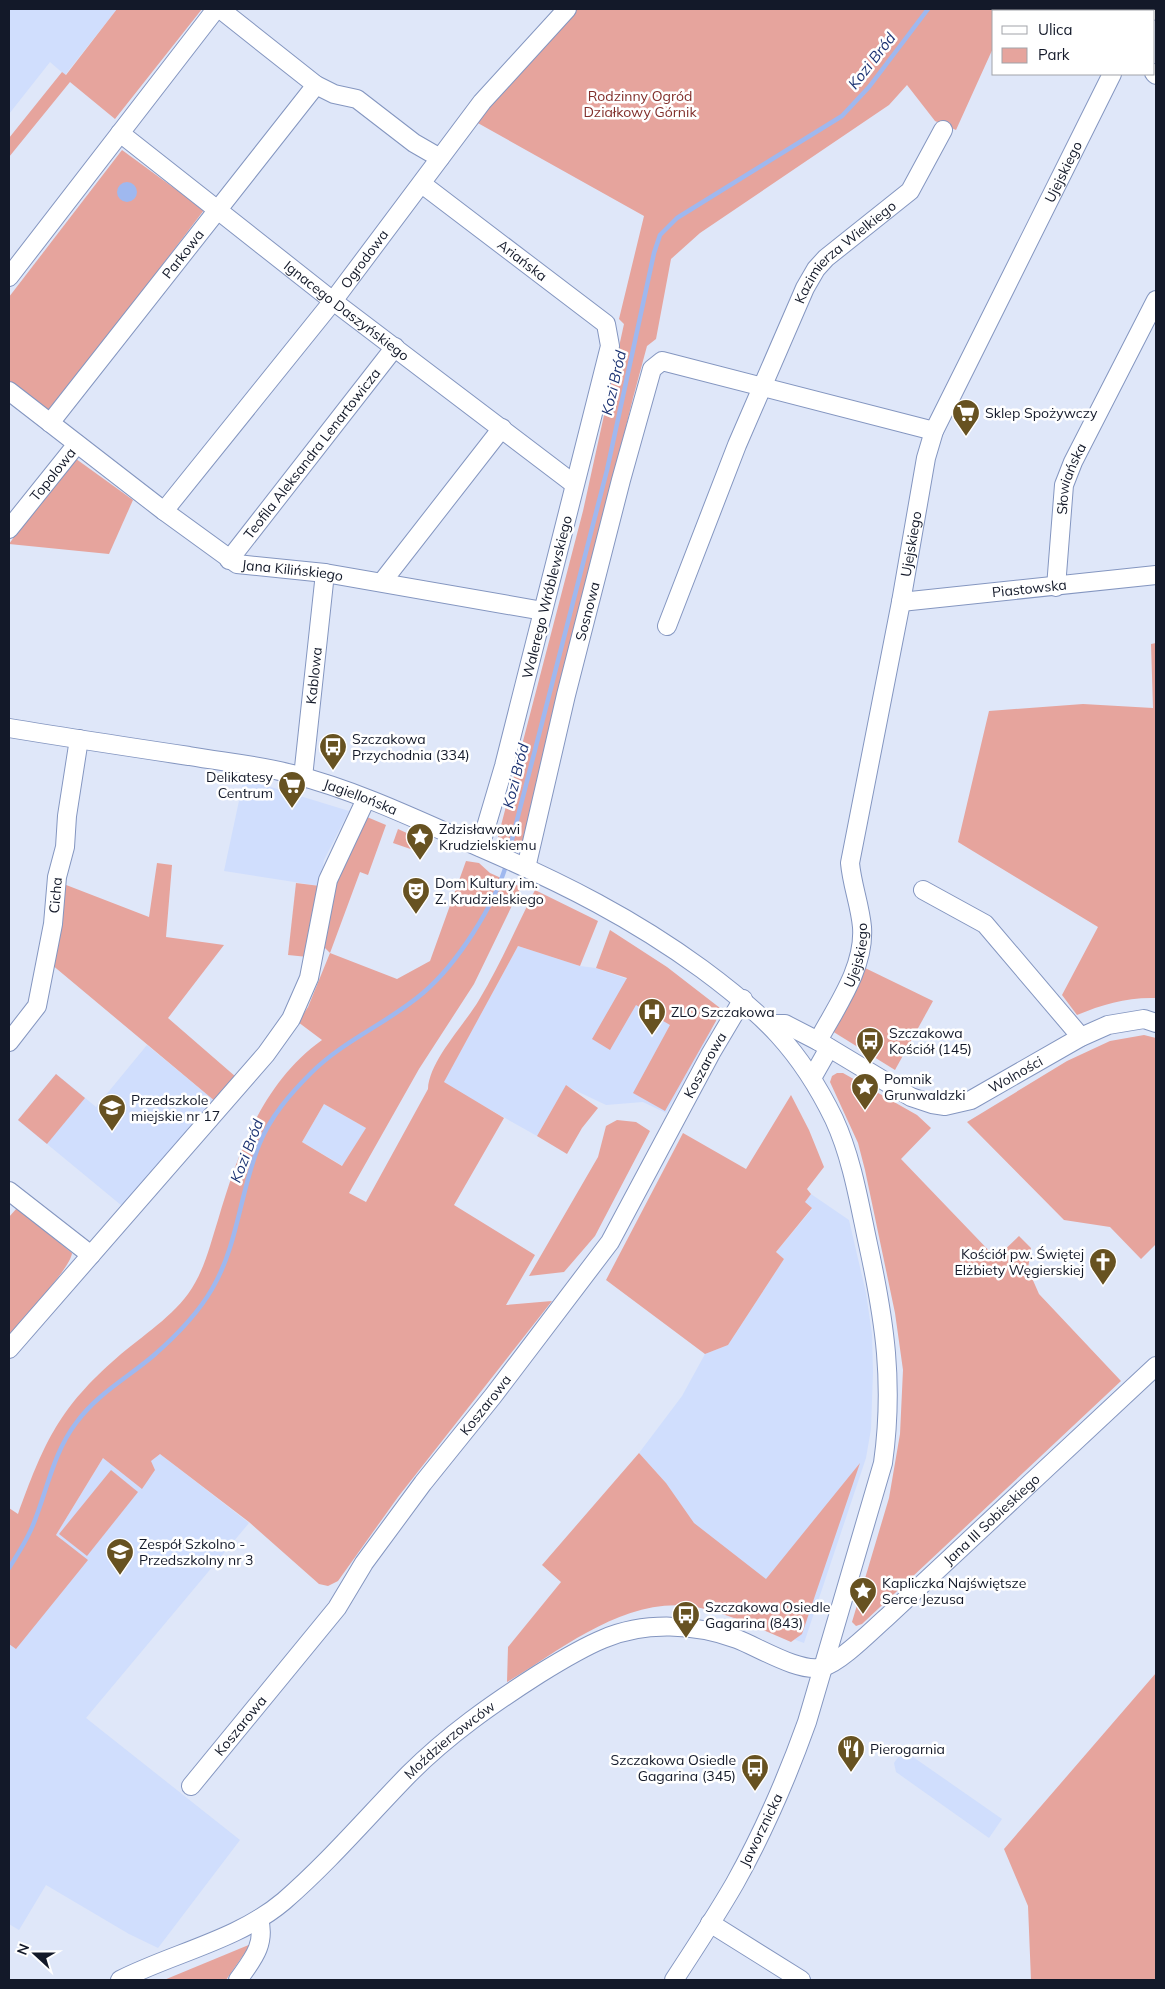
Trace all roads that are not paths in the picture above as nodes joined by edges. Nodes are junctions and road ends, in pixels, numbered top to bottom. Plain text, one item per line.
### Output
1 (216, 9) edge
2 (220, 9) edge
3 (567, 9) edge
4 (1112, 75) edge
5 (316, 85) junction
6 (943, 130) dead end
7 (120, 133) junction
8 (431, 171) junction
9 (219, 209) junction
10 (9, 277) edge
11 (1156, 300) edge
12 (333, 301) junction
13 (610, 346) joint
14 (395, 347) junction
15 (763, 386) junction
16 (9, 391) edge
17 (50, 423) junction
18 (502, 428) junction
19 (934, 431) junction
20 (77, 444) junction
21 (574, 484) junction
22 (164, 511) junction
23 (9, 529) edge
24 (229, 560) junction
25 (325, 573) junction
26 (1156, 576) edge
27 (382, 582) junction
28 (1056, 587) junction
29 (901, 602) junction
30 (543, 611) junction
31 (667, 626) dead end
32 (9, 728) edge
33 (79, 739) junction
34 (303, 777) junction
35 (366, 799) junction
36 (482, 848) junction
37 (524, 866) junction
38 (923, 890) dead end
39 (743, 999) junction
40 (1156, 1022) edge
41 (769, 1024) junction
42 (1081, 1037) junction
43 (9, 1042) edge
44 (824, 1045) junction
45 (812, 1078) junction
46 (9, 1191) edge
47 (91, 1255) junction
48 (9, 1349) edge
49 (1156, 1366) edge
50 (824, 1667) junction
51 (191, 1786) dead end
52 (259, 1919) junction
53 (710, 1924) junction
54 (120, 1980) edge
55 (238, 1980) edge
56 (674, 1980) edge
57 (801, 1980) edge

1 - 7 street
2 - 5 street
3 - 8 street, Ogrodowa
4 - 19 street, Ujejskiego
5 - 8 street, Ariańska
5 - 9 street, Parkowa
6 - 15 street, Kazimierza Wielkiego
7 - 9 street, Ignacego Daszyńskiego
7 - 10 street
8 - 12 street, Ogrodowa
8 - 13 street, Ariańska
9 - 12 street, Ignacego Daszyńskiego
9 - 17 street, Parkowa
11 - 28 street, Słowiańska
12 - 14 street, Ignacego Daszyńskiego
12 - 22 street, Ogrodowa
13 - 21 street, Walerego Wróblewskiego
14 - 18 street, Ignacego Daszyńskiego
14 - 24 street, Teofila Aleksandra Lenartowicza
15 - 19 street
15 - 31 street, Kazimierza Wielkiego
15 - 37 street, Sosnowa
16 - 17 street, Jana Kilińskiego
17 - 20 street, Jana Kilińskiego
18 - 21 street, Ignacego Daszyńskiego
18 - 27 street
19 - 29 street, Ujejskiego
20 - 22 street, Jana Kilińskiego
20 - 23 street, Topolowa
21 - 30 street, Walerego Wróblewskiego
22 - 24 street, Jana Kilińskiego
24 - 25 street, Jana Kilińskiego
25 - 27 street, Jana Kilińskiego
25 - 34 street, Kablowa
26 - 28 street, Piastowska
27 - 30 street, Jana Kilińskiego
28 - 29 street, Piastowska
29 - 44 street, Ujejskiego
30 - 36 street, Walerego Wróblewskiego
32 - 33 street, Jagiellońska
33 - 34 street, Jagiellońska
33 - 43 street, Cicha
34 - 35 street, Jagiellońska
35 - 36 street, Jagiellońska
35 - 47 street
36 - 37 street, Jagiellońska
37 - 39 street, Jagiellońska
38 - 42 street
39 - 41 street, Jagiellońska
39 - 51 street, Koszarowa
40 - 42 street, Wolności
41 - 44 street, Wolności
41 - 45 street, Jagiellońska
42 - 44 street, Wolności
44 - 45 street, Ujejskiego
45 - 50 street, Jaworznicka
46 - 47 street
47 - 48 street
49 - 50 street, Jana III Sobieskiego
50 - 52 street, Moździerzowców
50 - 53 street, Jaworznicka
52 - 54 street, Moździerzowców
52 - 55 street
53 - 56 street, Jaworznicka
53 - 57 street

